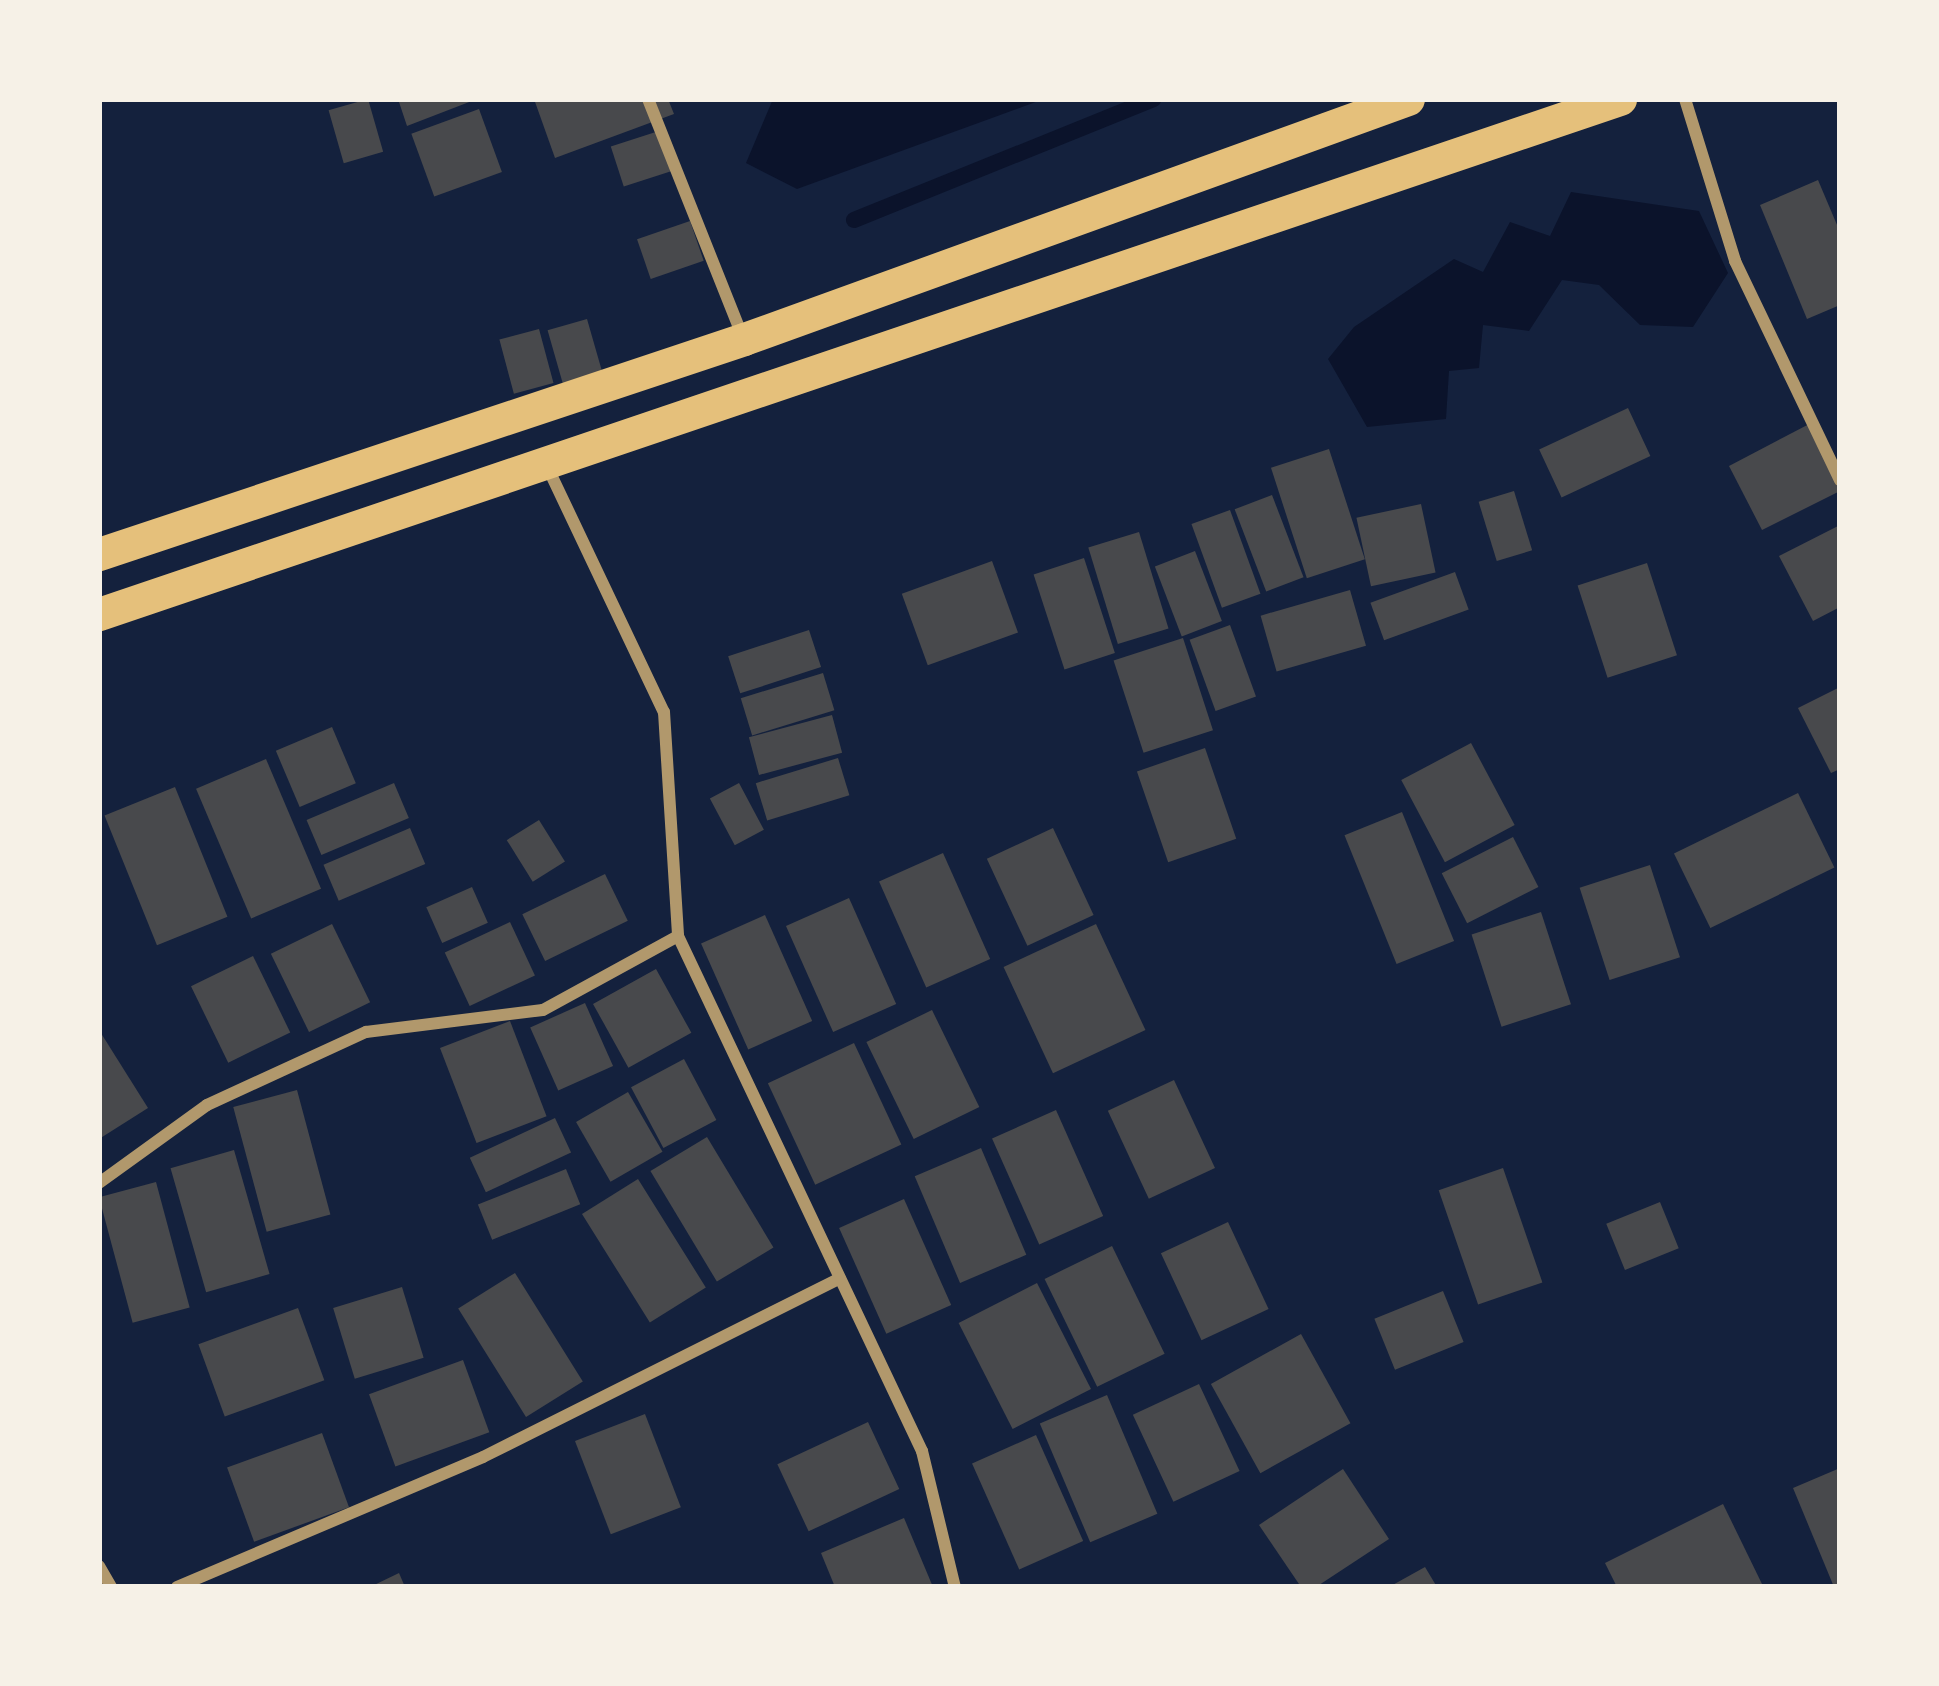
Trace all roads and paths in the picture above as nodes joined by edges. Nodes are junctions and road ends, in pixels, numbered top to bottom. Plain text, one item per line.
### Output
1 (648, 99) edge
2 (1408, 99) edge
3 (1620, 99) edge
4 (1685, 99) edge
5 (744, 339) junction
6 (545, 463) junction
7 (1840, 479) edge
8 (99, 554) edge
9 (99, 614) edge
10 (678, 936) junction
11 (99, 1184) edge
12 (841, 1278) junction
13 (99, 1566) edge
14 (111, 1587) edge
15 (177, 1587) edge
16 (955, 1587) edge

1 - 5 street
2 - 5 highway
3 - 6 highway
4 - 7 street
5 - 8 highway
6 - 9 highway
6 - 10 street
10 - 11 street
10 - 12 street
12 - 15 street
12 - 16 street
13 - 14 street

